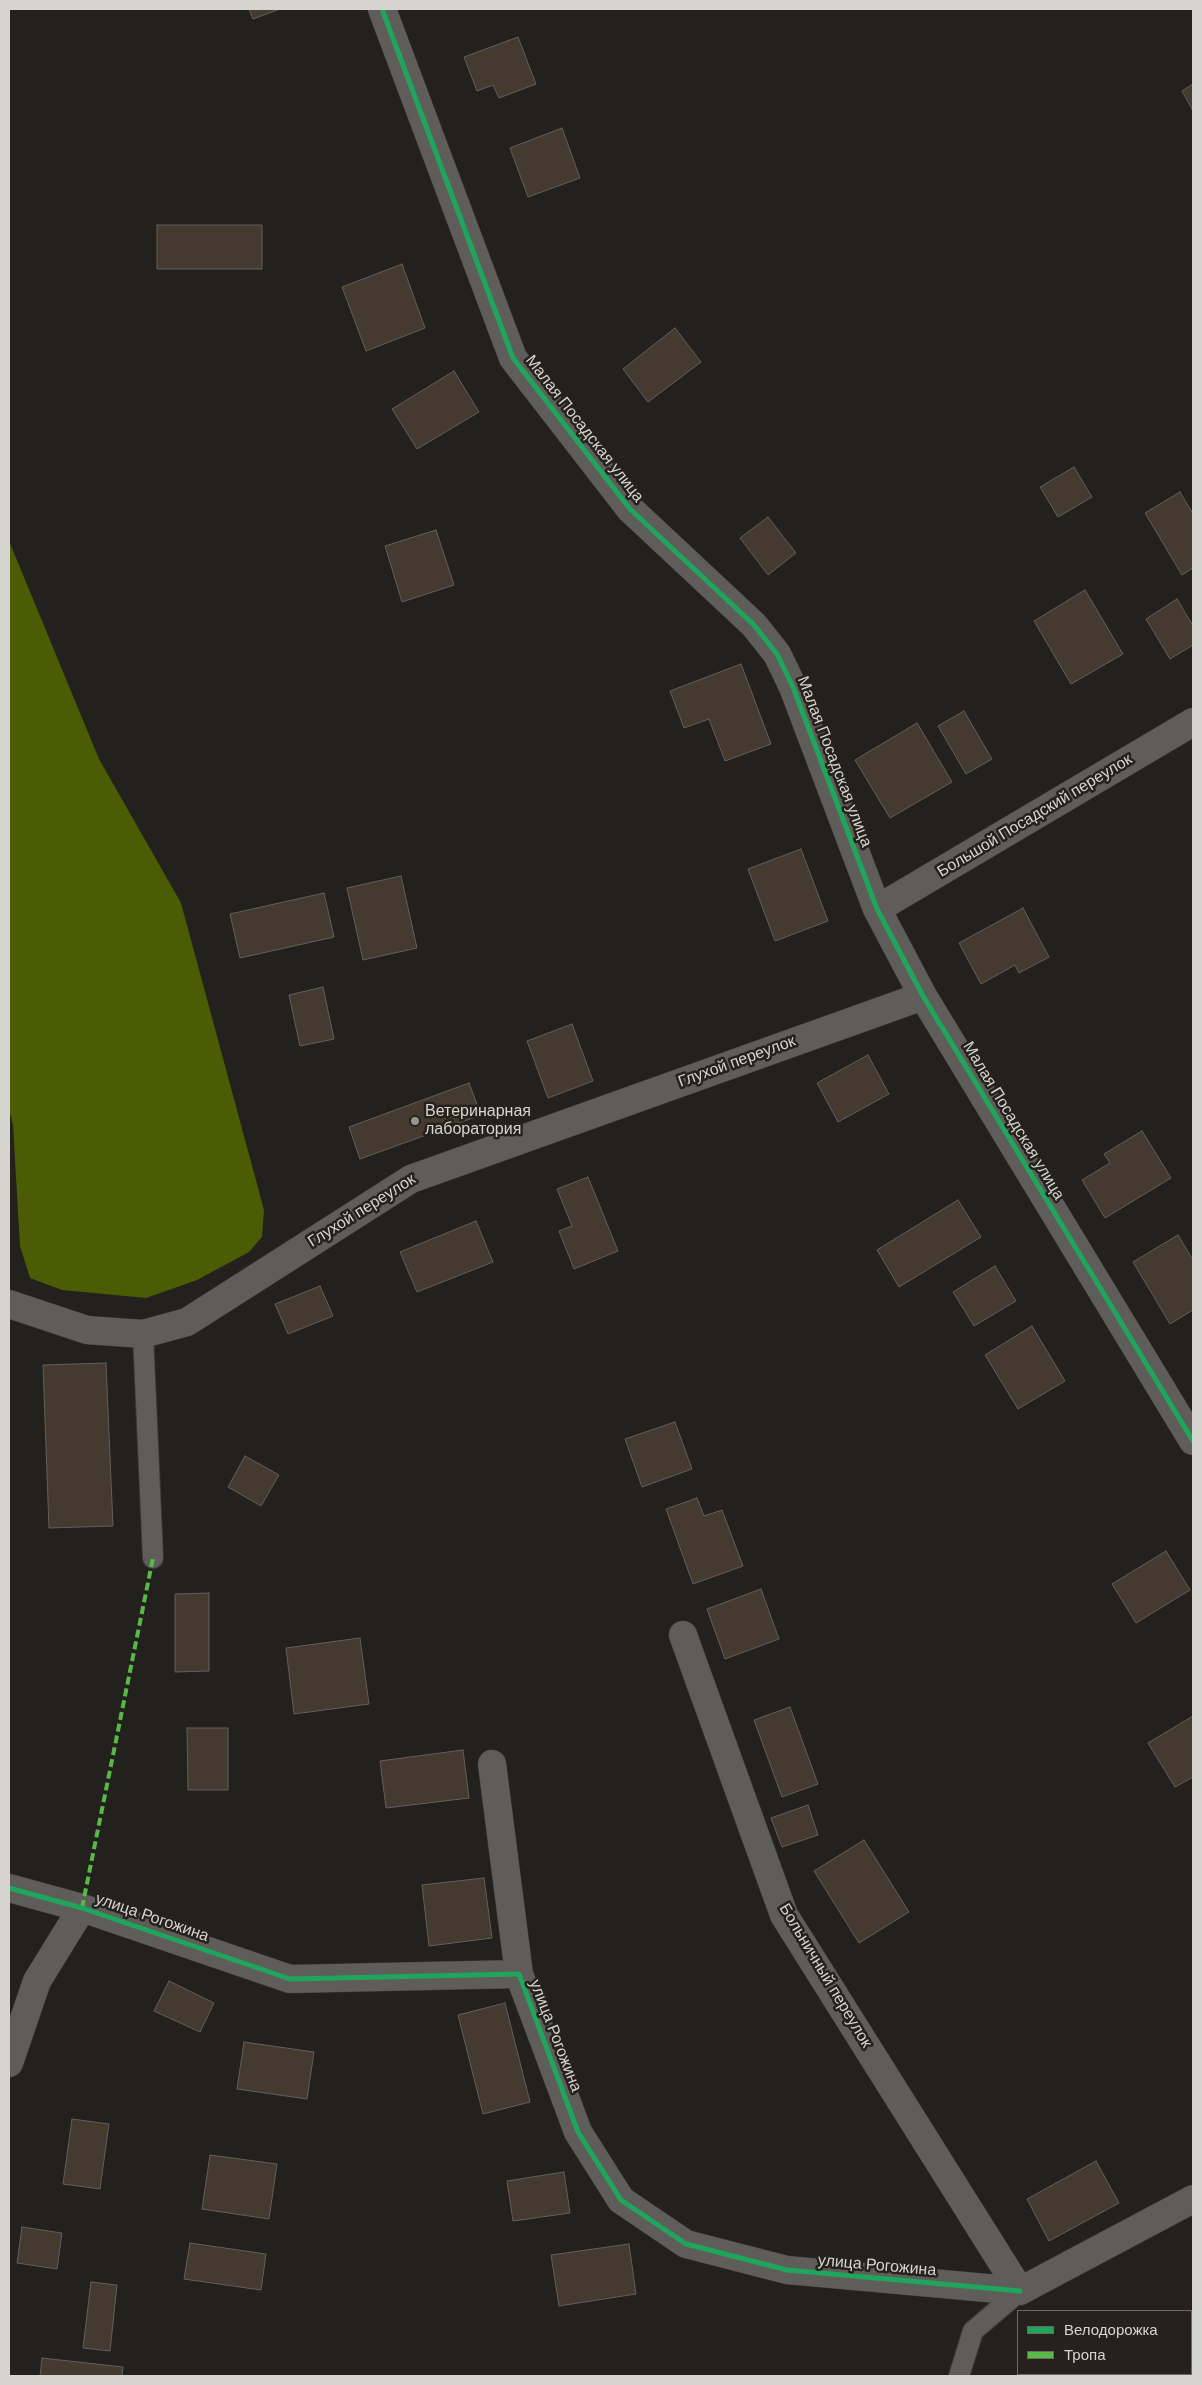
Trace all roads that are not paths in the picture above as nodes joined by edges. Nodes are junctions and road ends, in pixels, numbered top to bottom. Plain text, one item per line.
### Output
1 (382, 9) edge
2 (1193, 722) edge
3 (877, 910) junction
4 (923, 996) junction
5 (9, 1304) edge
6 (143, 1334) junction
7 (1193, 1441) edge
8 (153, 1558) dead end
9 (683, 1635) dead end
10 (492, 1764) dead end
11 (9, 1888) edge
12 (82, 1908) junction
13 (519, 1974) junction
14 (9, 2062) edge
15 (1193, 2199) edge
16 (1020, 2291) junction
17 (959, 2376) edge

1 - 3 street, Малая Посадская улица
2 - 3 street, Большой Посадский переулок
3 - 4 street, Малая Посадская улица
4 - 6 street, Глухой переулок
4 - 7 street, Малая Посадская улица
5 - 6 street, Глухой переулок
6 - 8 lane
9 - 16 street, Больничный переулок
10 - 13 street, улица Рогожина
11 - 12 street, улица Рогожина
12 - 13 street, улица Рогожина
12 - 14 street
13 - 16 street, улица Рогожина
15 - 16 street
16 - 17 lane

